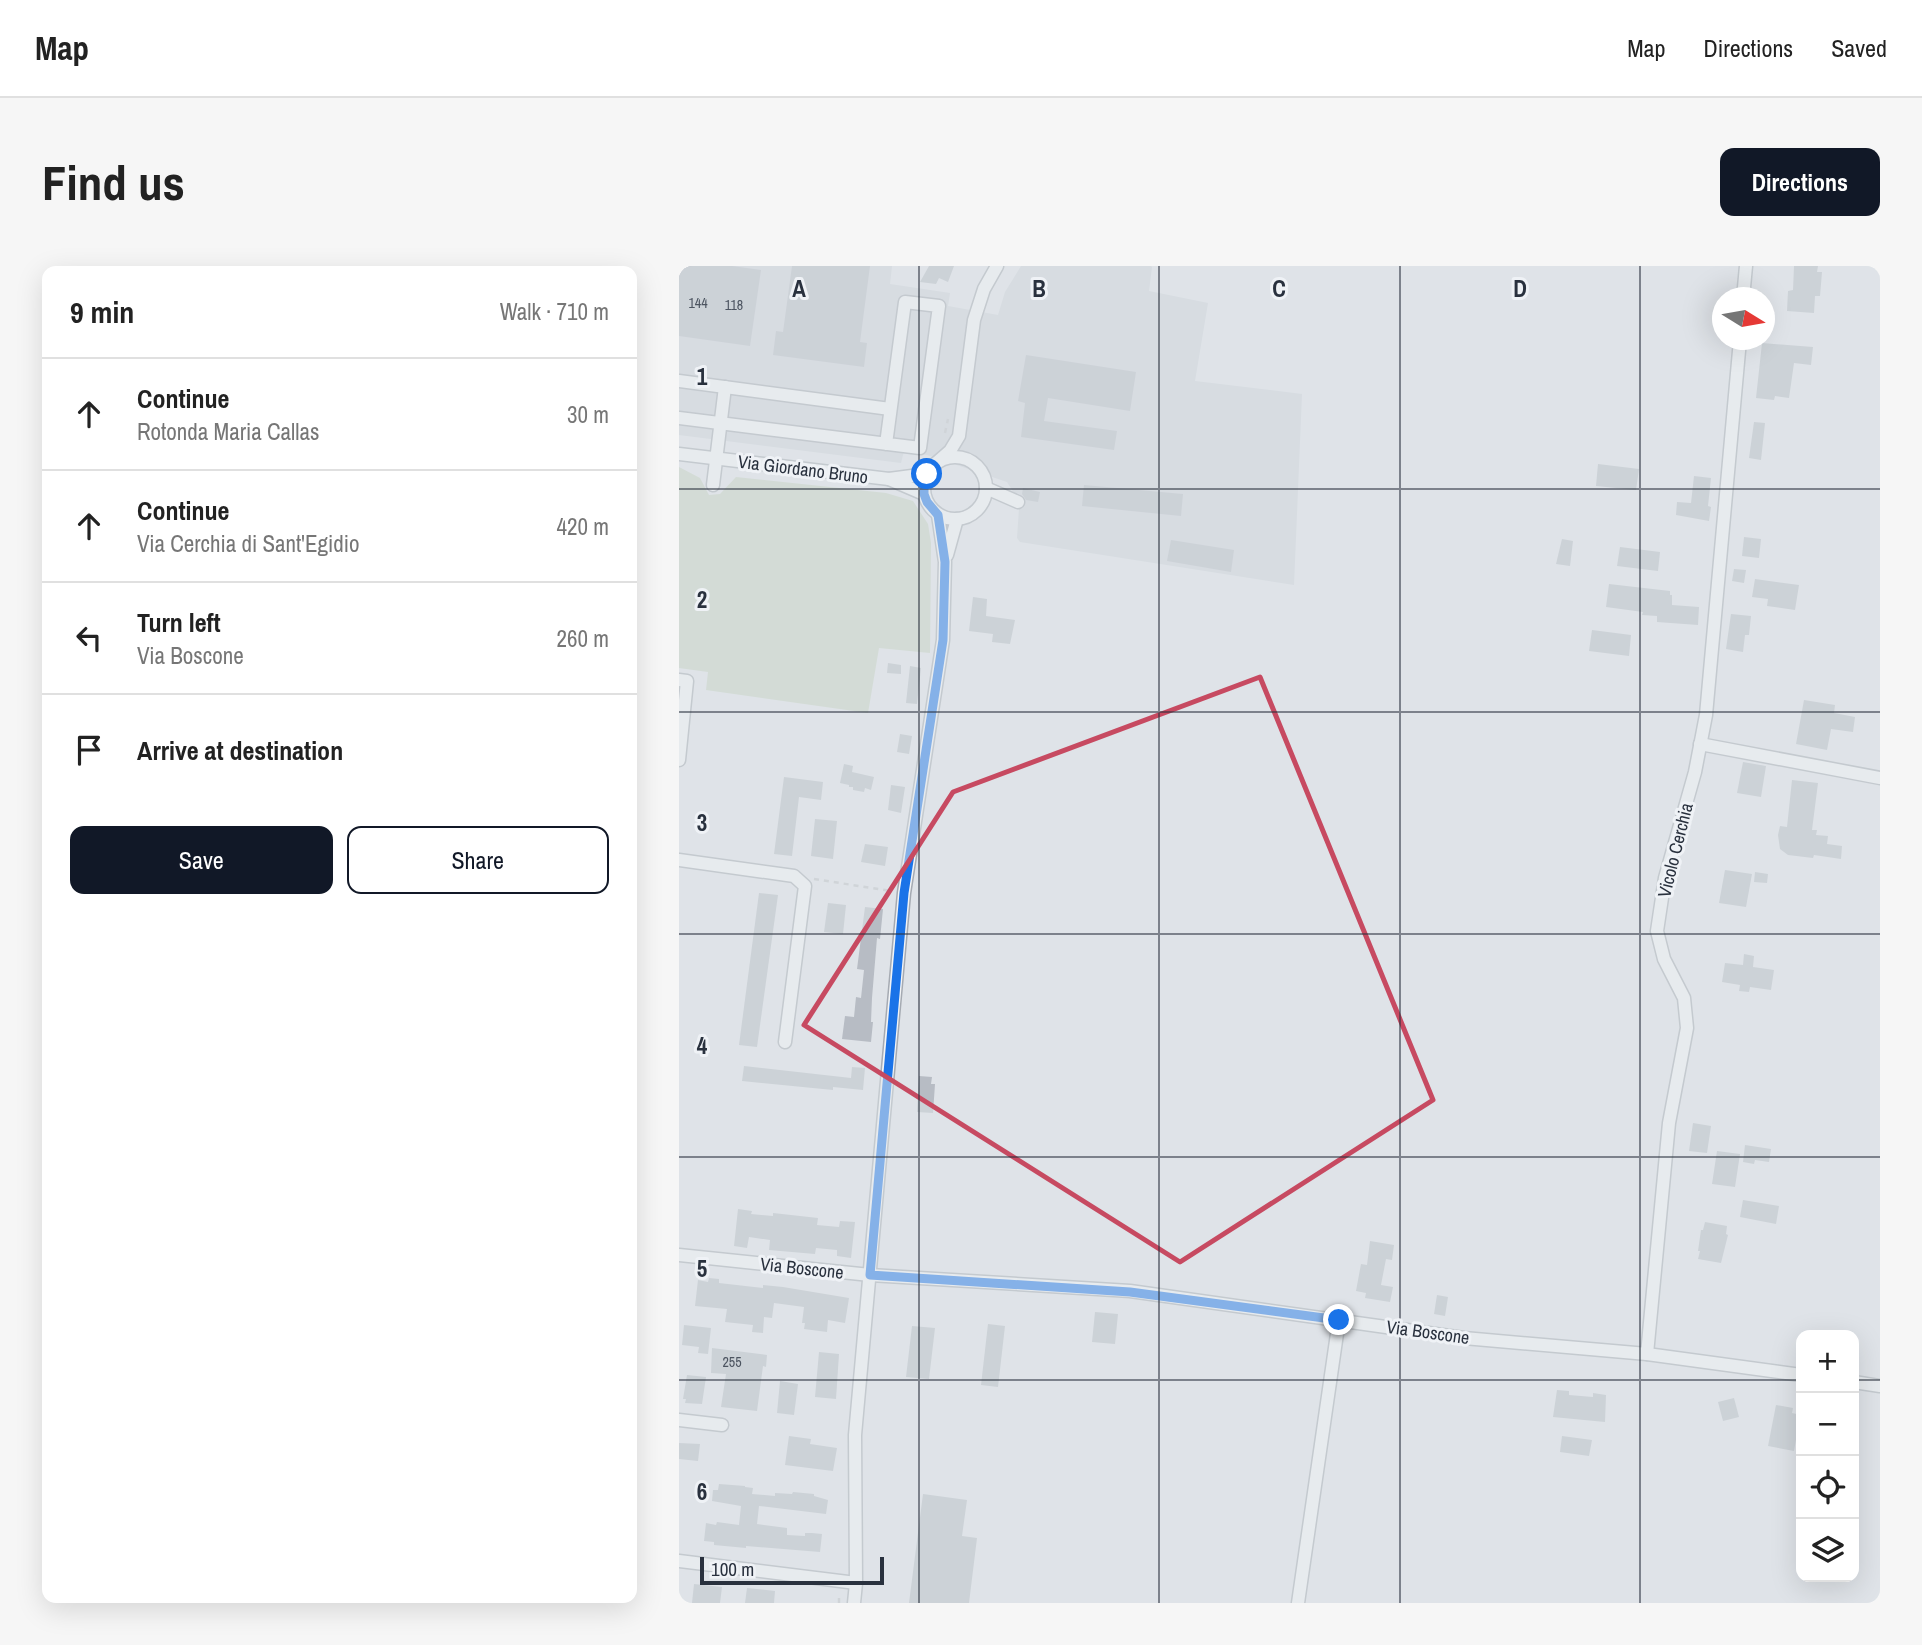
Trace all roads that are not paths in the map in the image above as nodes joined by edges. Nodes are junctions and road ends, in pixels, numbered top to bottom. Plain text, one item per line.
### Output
1 (997, 266) edge
2 (1746, 266) edge
3 (1744, 287) edge
4 (1739, 350) edge
5 (679, 381) edge
6 (725, 387) junction
7 (890, 409) junction
8 (679, 418) edge
9 (721, 423) junction
10 (959, 436) junction
11 (886, 444) junction
12 (679, 454) edge
13 (716, 458) junction
14 (971, 461) junction
15 (931, 469) junction
16 (889, 479) junction
17 (713, 485) dead end
18 (986, 488) junction
19 (924, 494) junction
20 (983, 501) junction
21 (938, 515) junction
22 (957, 519) junction
23 (945, 562) junction
24 (683, 681) edge
25 (1700, 744) junction
26 (679, 760) edge
27 (1880, 778) edge
28 (679, 860) edge
29 (785, 1042) dead end
30 (679, 1255) edge
31 (870, 1275) junction
32 (1339, 1320) junction
33 (1647, 1354) junction
34 (1796, 1374) edge
35 (1859, 1383) edge
36 (1880, 1386) edge
37 (679, 1420) edge
38 (722, 1425) dead end
39 (679, 1561) edge
40 (856, 1583) junction
41 (854, 1603) edge
42 (1298, 1603) edge

1 - 10 street
2 - 3 street
4 - 25 street, Vicolo Cerchia
5 - 6 street
6 - 7 street
6 - 9 street, Via Giordano Bruno
7 - 11 street, Via Giordano Bruno
7 - 11 street, Via Giordano Bruno
8 - 9 street, Via Giordano Bruno
9 - 11 street, Via Giordano Bruno
9 - 13 street, Via Giordano Bruno
10 - 14 street
10 - 15 street
12 - 13 street, Via Giordano Bruno
13 - 16 street, Via Giordano Bruno
13 - 17 street, Via Giordano Bruno
14 - 15 street
14 - 18 street
15 - 16 street, Via Giordano Bruno
15 - 19 street
16 - 19 street, Via Giordano Bruno
18 - 20 street
18 - 20 street
19 - 21 street
20 - 22 street
21 - 22 street
21 - 23 street
22 - 23 street
23 - 31 street
24 - 26 street
25 - 27 street
25 - 33 street, Vicolo Cerchia
28 - 29 street
30 - 31 street, Via Boscone
31 - 32 street, Via Boscone
31 - 40 street
32 - 33 street, Via Boscone
32 - 42 street
33 - 34 street, Via Boscone
35 - 36 street
37 - 38 street
39 - 40 street
40 - 41 street

